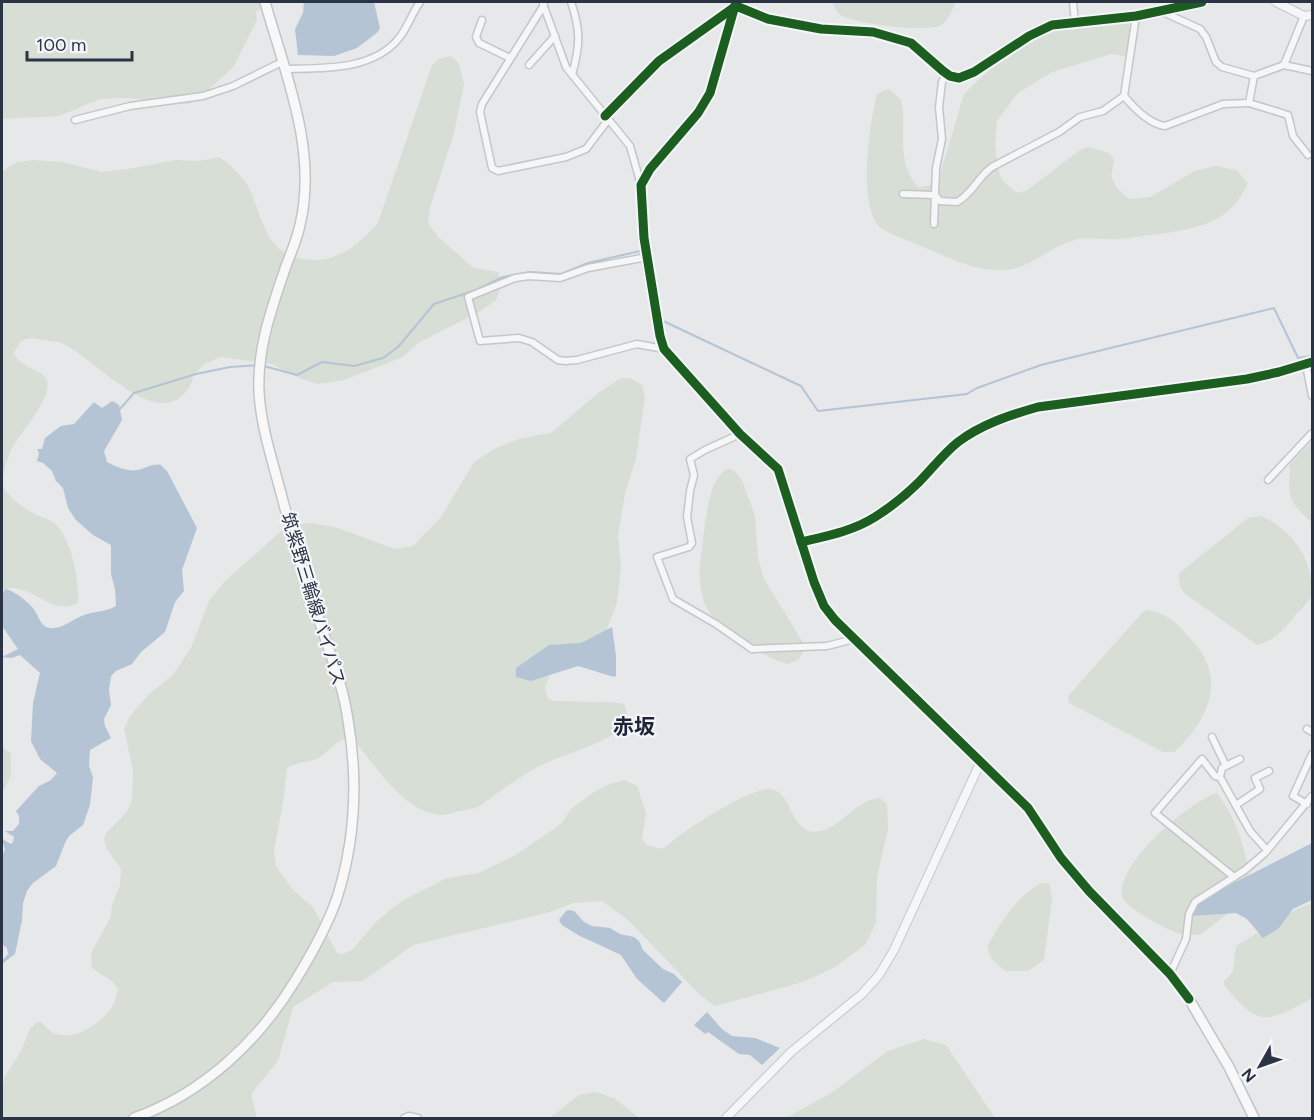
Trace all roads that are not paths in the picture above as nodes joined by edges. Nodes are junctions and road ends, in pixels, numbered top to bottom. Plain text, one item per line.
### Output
1 (266, 2) edge
2 (420, 2) edge
3 (571, 2) edge
4 (1067, 2) edge
5 (1202, 2) edge
6 (1276, 2) edge
7 (543, 3) edge
8 (736, 4) edge
9 (1073, 5) edge
10 (1162, 10) junction
11 (1308, 15) edge
12 (1136, 16) junction
13 (482, 20) dead end
14 (1075, 23) junction
15 (555, 36) junction
16 (510, 58) junction
17 (283, 65) junction
18 (529, 65) dead end
19 (1284, 65) junction
20 (1312, 71) edge
21 (946, 73) junction
22 (572, 75) junction
23 (1254, 76) junction
24 (1124, 96) junction
25 (1249, 103) junction
26 (607, 118) junction
27 (75, 120) dead end
28 (1308, 155) dead end
29 (641, 185) junction
30 (903, 194) dead end
31 (935, 195) junction
32 (934, 224) dead end
33 (646, 257) junction
34 (664, 349) junction
35 (1309, 363) edge
36 (1312, 396) edge
37 (1312, 433) edge
38 (740, 434) junction
39 (1268, 480) dead end
40 (801, 542) junction
41 (854, 639) junction
42 (1212, 737) dead end
43 (1312, 754) edge
44 (1240, 759) dead end
45 (981, 761) junction
46 (1226, 766) junction
47 (1269, 771) dead end
48 (1220, 777) junction
49 (1312, 796) edge
50 (1307, 804) junction
51 (1236, 805) junction
52 (1267, 850) junction
53 (1234, 878) junction
54 (1170, 974) junction
55 (1189, 999) joint
56 (134, 1119) edge
57 (404, 1119) edge
58 (418, 1119) edge
59 (726, 1119) edge
60 (1254, 1119) edge

1 - 17 main road, 筑紫野三輪線バイパス
2 - 17 street
3 - 22 street
4 - 9 street
5 - 10 street
6 - 11 street
7 - 15 street
7 - 16 street
8 - 21 street
8 - 26 street
8 - 29 street
9 - 14 street
10 - 12 street
10 - 23 street
11 - 19 street
12 - 14 street
12 - 24 street
13 - 16 street
14 - 21 street
15 - 18 street
15 - 22 street
16 - 26 street
17 - 27 street
17 - 56 main road, 筑紫野三輪線バイパス
19 - 20 street
19 - 23 street
21 - 31 street
22 - 26 street
23 - 25 street
24 - 25 street
24 - 31 street
25 - 28 street
26 - 29 street
29 - 33 street
30 - 31 street
31 - 32 street
33 - 34 street
33 - 34 street
34 - 38 street
35 - 36 street
35 - 40 street
37 - 39 street
38 - 40 street
38 - 41 street
40 - 41 street
41 - 45 street
42 - 46 street
43 - 50 street
44 - 46 street
45 - 54 street
45 - 59 street
46 - 48 street
47 - 51 street
48 - 51 street
48 - 53 street
49 - 50 street
50 - 52 street
51 - 52 street
52 - 53 street
53 - 54 street
54 - 55 street
55 - 60 main road
57 - 58 street

